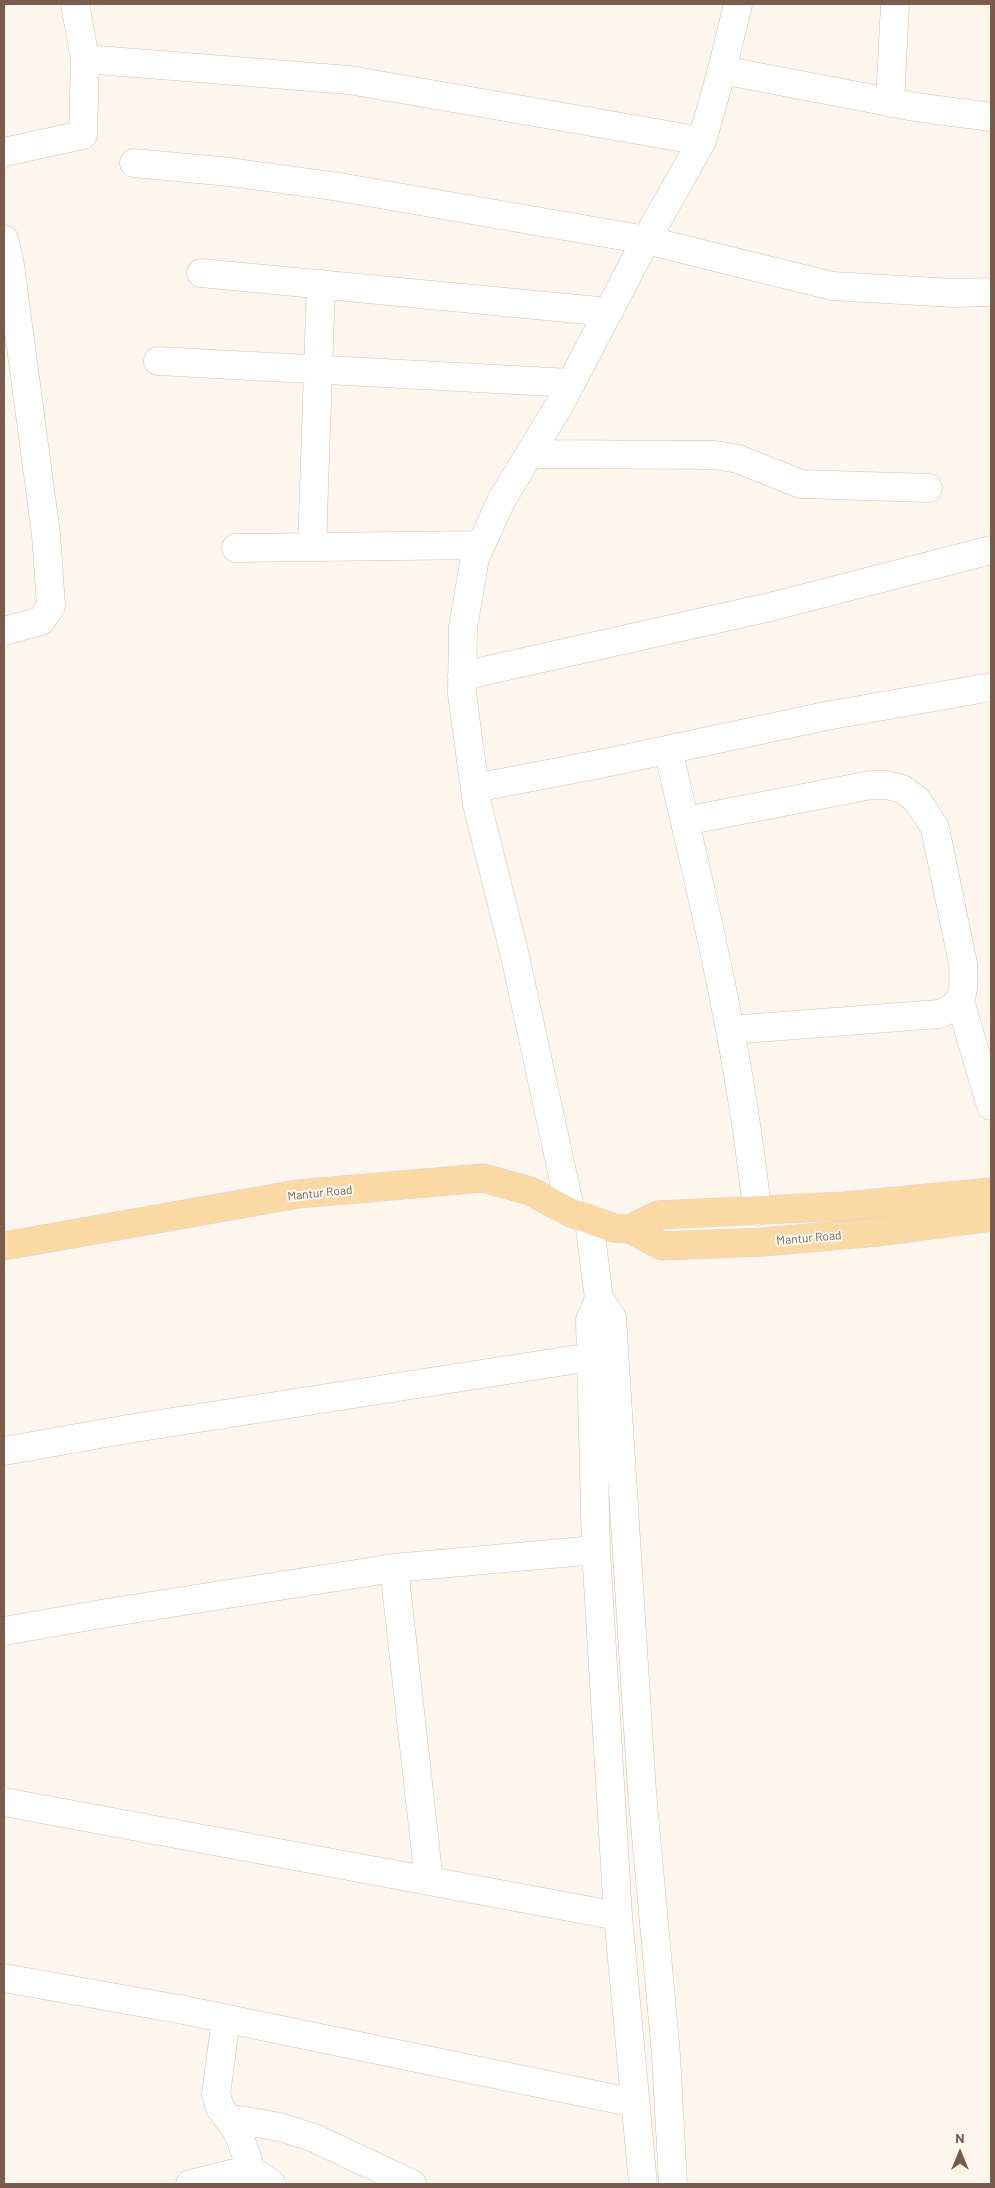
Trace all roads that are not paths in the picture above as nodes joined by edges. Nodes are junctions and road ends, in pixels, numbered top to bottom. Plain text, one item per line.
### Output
1 (75, 4) edge
2 (738, 4) edge
3 (895, 4) edge
4 (85, 59) junction
5 (722, 70) junction
6 (890, 102) junction
7 (991, 117) edge
8 (702, 141) junction
9 (4, 152) edge
10 (134, 163) dead end
11 (4, 239) edge
12 (646, 240) junction
13 (201, 273) dead end
14 (321, 284) junction
15 (991, 292) edge
16 (609, 312) junction
17 (158, 361) dead end
18 (319, 370) junction
19 (571, 383) junction
20 (530, 454) junction
21 (928, 488) dead end
22 (481, 545) junction
23 (312, 547) junction
24 (236, 548) dead end
25 (991, 550) edge
26 (4, 631) edge
27 (462, 676) junction
28 (991, 687) edge
29 (668, 750) junction
30 (475, 788) junction
31 (685, 821) junction
32 (960, 1001) junction
33 (730, 1030) junction
34 (991, 1106) edge
35 (991, 1192) edge
36 (757, 1211) junction
37 (580, 1217) junction
38 (991, 1217) edge
39 (630, 1229) junction
40 (4, 1246) edge
41 (599, 1299) junction
42 (591, 1357) junction
43 (4, 1451) edge
44 (596, 1550) junction
45 (394, 1568) junction
46 (4, 1632) edge
47 (4, 1802) edge
48 (429, 1881) junction
49 (618, 1916) junction
50 (4, 1978) edge
51 (226, 2019) junction
52 (635, 2103) junction
53 (228, 2118) junction
54 (261, 2177) edge
55 (190, 2184) edge
56 (412, 2184) edge
57 (643, 2184) edge
58 (673, 2184) edge

1 - 4 street
2 - 5 street
3 - 6 street
4 - 8 street
4 - 9 street
5 - 6 street
5 - 8 street
6 - 7 street
8 - 12 street
10 - 12 street
11 - 26 street
12 - 15 street
12 - 16 street
13 - 14 street
14 - 16 street
14 - 18 street
16 - 19 street
17 - 18 street
18 - 19 street
18 - 23 street
19 - 20 street
20 - 21 street
20 - 22 street
22 - 23 street
22 - 27 street
23 - 24 street
25 - 27 street
27 - 30 street
28 - 29 street
29 - 30 street
29 - 31 street
30 - 37 street
31 - 32 street
31 - 33 street
32 - 33 street
32 - 34 street
33 - 36 street
35 - 36 main road
36 - 39 main road
37 - 39 main road, Mantur Road
37 - 40 main road, Mantur Road
37 - 41 street
38 - 39 main road, Mantur Road
41 - 42 street
41 - 58 street
42 - 43 street
42 - 44 street
44 - 45 street
44 - 49 street
45 - 46 street
45 - 48 street
47 - 48 street
48 - 49 street
49 - 52 street
50 - 51 street
51 - 52 street
51 - 53 street
52 - 57 street
53 - 54 street
53 - 56 street
54 - 55 street

